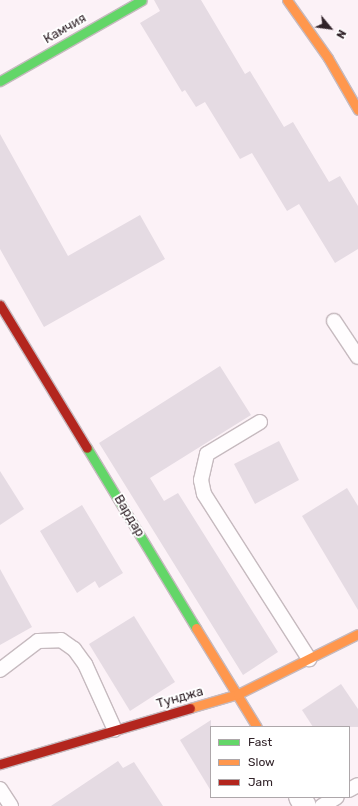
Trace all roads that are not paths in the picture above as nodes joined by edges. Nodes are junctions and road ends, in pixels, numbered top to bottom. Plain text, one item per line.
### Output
1 (142, 0) edge
2 (287, 0) edge
3 (0, 81) edge
4 (358, 110) edge
5 (0, 305) edge
6 (334, 321) dead end
7 (6, 328) edge
8 (358, 357) edge
9 (260, 422) dead end
10 (358, 634) edge
11 (309, 659) junction
12 (0, 670) edge
13 (238, 694) junction
14 (256, 726) edge
15 (115, 730) junction
16 (0, 764) edge
17 (0, 789) edge
18 (335, 798) edge
19 (11, 806) edge
20 (322, 806) edge

1 - 3 street, Камчия
2 - 4 street
5 - 7 street, Вардар
6 - 8 lane
7 - 13 street, Вардар
9 - 11 lane
10 - 11 street, Тунджа
11 - 13 street, Тунджа
12 - 15 lane
13 - 14 street, Вардар
13 - 15 street, Тунджа
15 - 16 street, Тунджа
17 - 19 lane
18 - 20 lane

